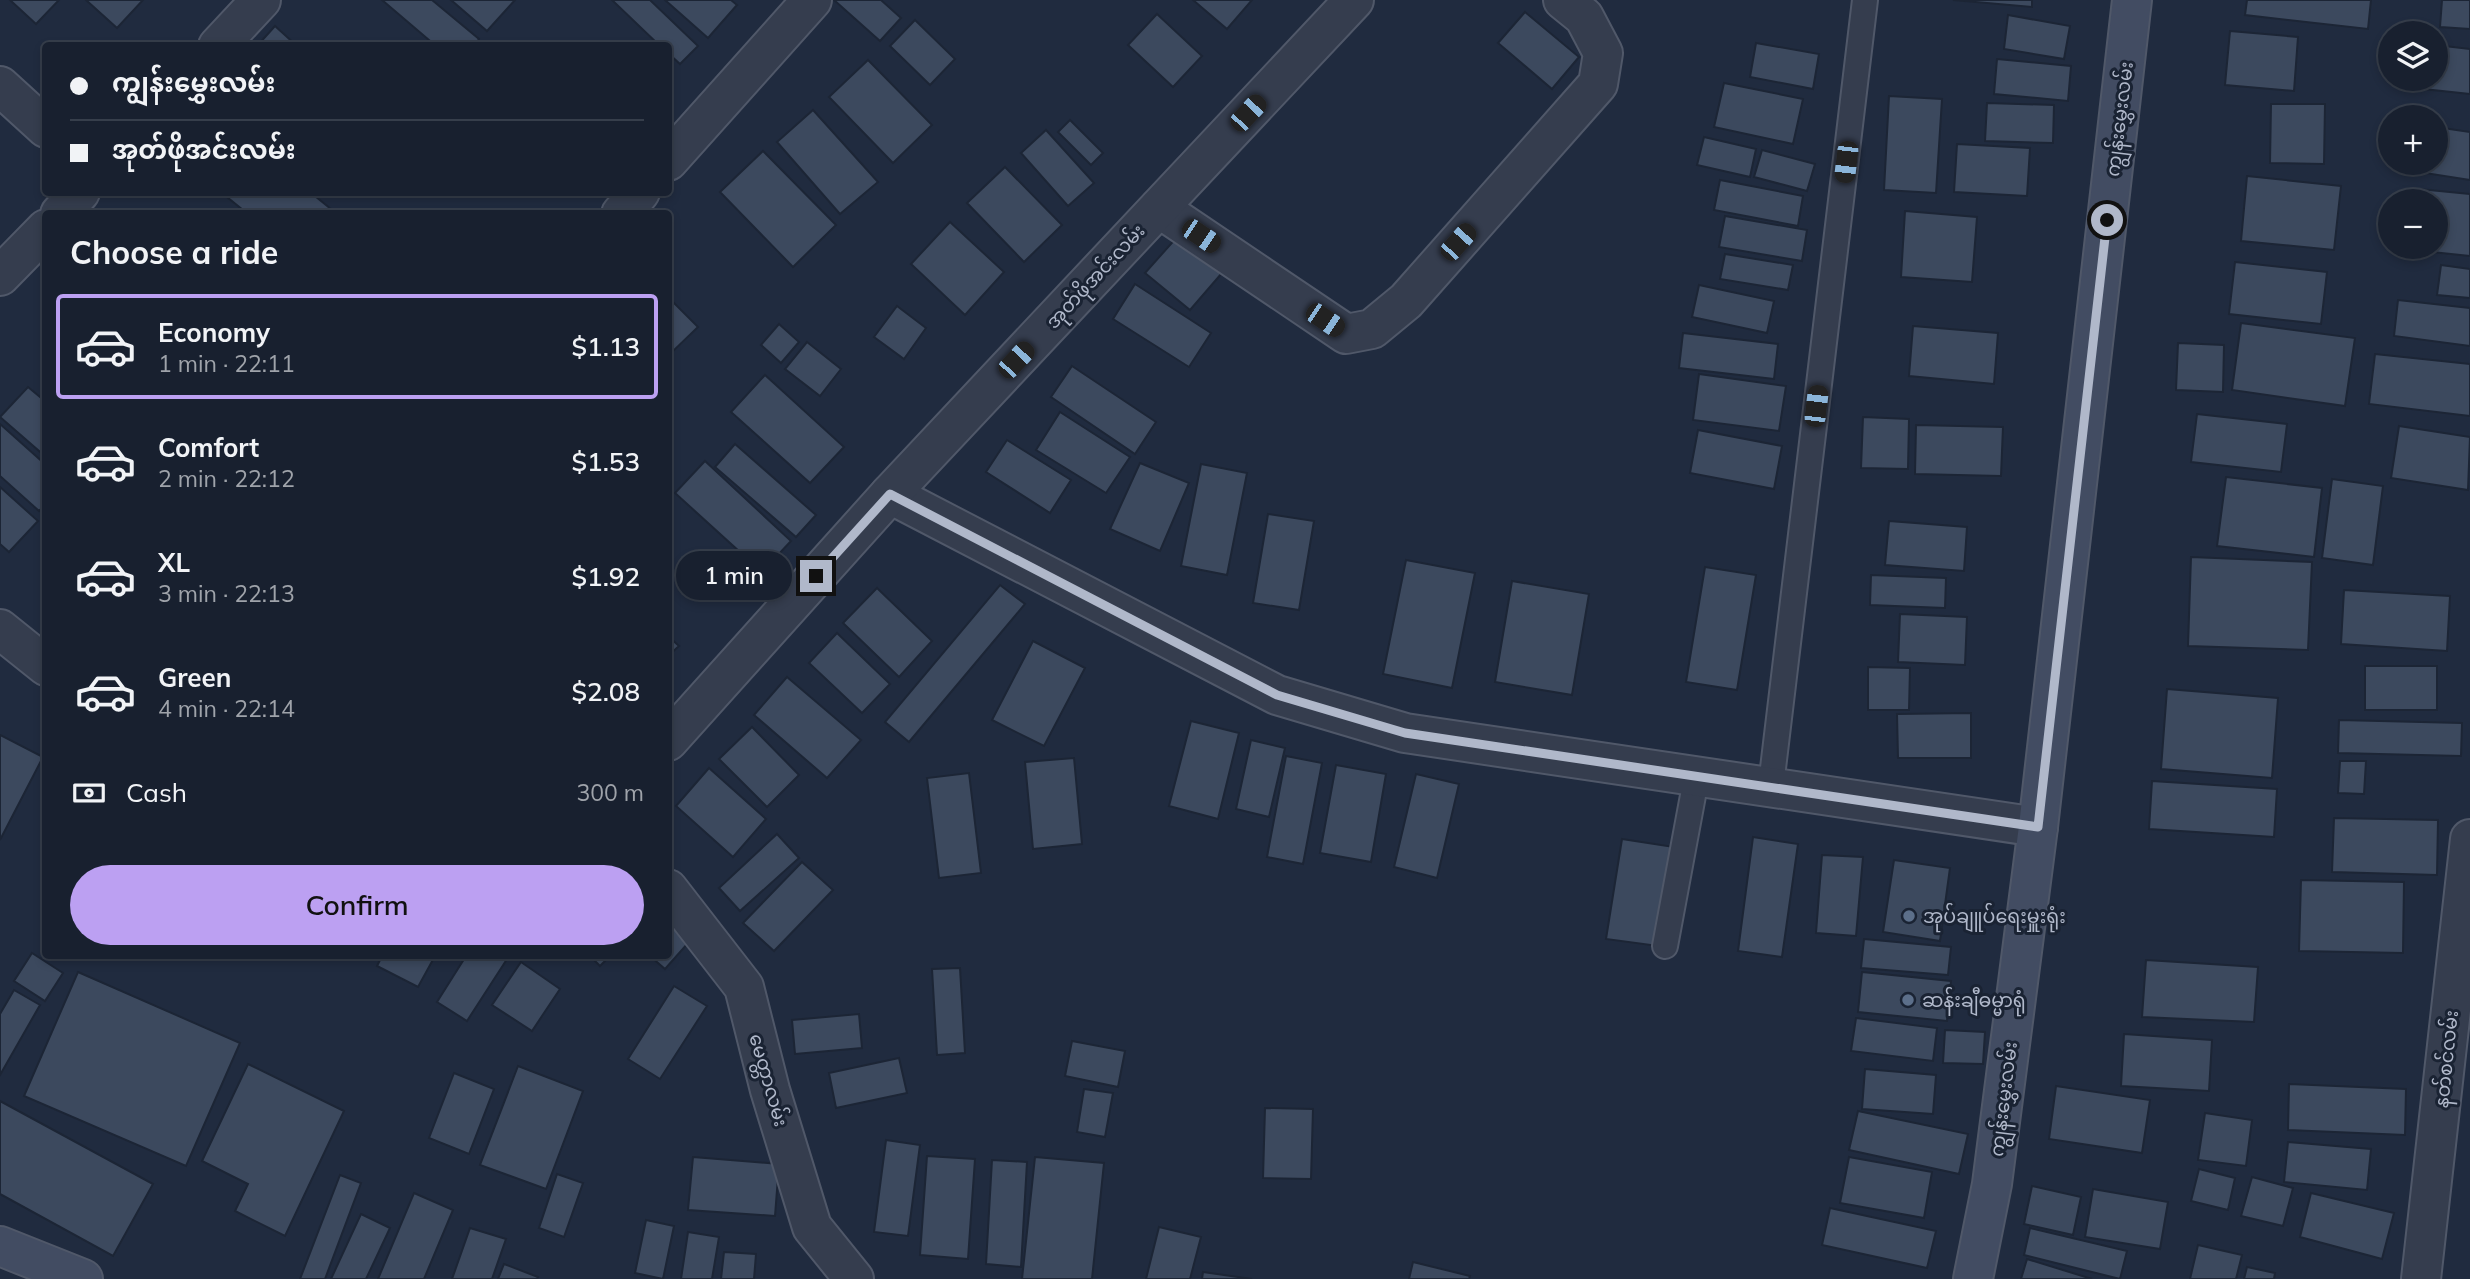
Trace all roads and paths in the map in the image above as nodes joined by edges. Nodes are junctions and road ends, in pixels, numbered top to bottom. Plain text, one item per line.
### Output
1 (261, 0) edge
2 (813, 0) edge
3 (1354, 0) edge
4 (1563, 0) edge
5 (1865, 0) edge
6 (2132, 0) edge
7 (222, 42) edge
8 (0, 86) edge
9 (42, 124) edge
10 (672, 157) edge
11 (76, 196) edge
12 (637, 196) edge
13 (1159, 208) junction
14 (64, 210) edge
15 (624, 210) edge
16 (42, 233) edge
17 (0, 276) edge
18 (890, 494) junction
19 (0, 629) edge
20 (42, 663) edge
21 (672, 737) edge
22 (1697, 774) junction
23 (1771, 785) junction
24 (2038, 827) junction
25 (2470, 839) edge
26 (672, 894) edge
27 (1665, 946) dead end
28 (0, 1247) edge
29 (83, 1279) edge
30 (854, 1279) edge
31 (1973, 1279) edge
32 (2421, 1279) edge

1 - 7 street
2 - 10 street
3 - 13 street, အုတ်ဖိုအင်းလမ်း
4 - 13 street
5 - 23 lane
6 - 24 street, ကျွန်းမွှေးလမ်း
8 - 9 street
11 - 14 street
12 - 15 street
13 - 18 street, အုတ်ဖိုအင်းလမ်း
16 - 17 street
18 - 21 street, အုတ်ဖိုအင်းလမ်း
18 - 22 street
19 - 20 street
22 - 23 street
22 - 27 lane
23 - 24 street
24 - 31 street, ကျွန်းမွှေးလမ်း
25 - 32 street, နတ်စင်လမ်း
26 - 30 street, မေတ္တာလမ်း
28 - 29 street

